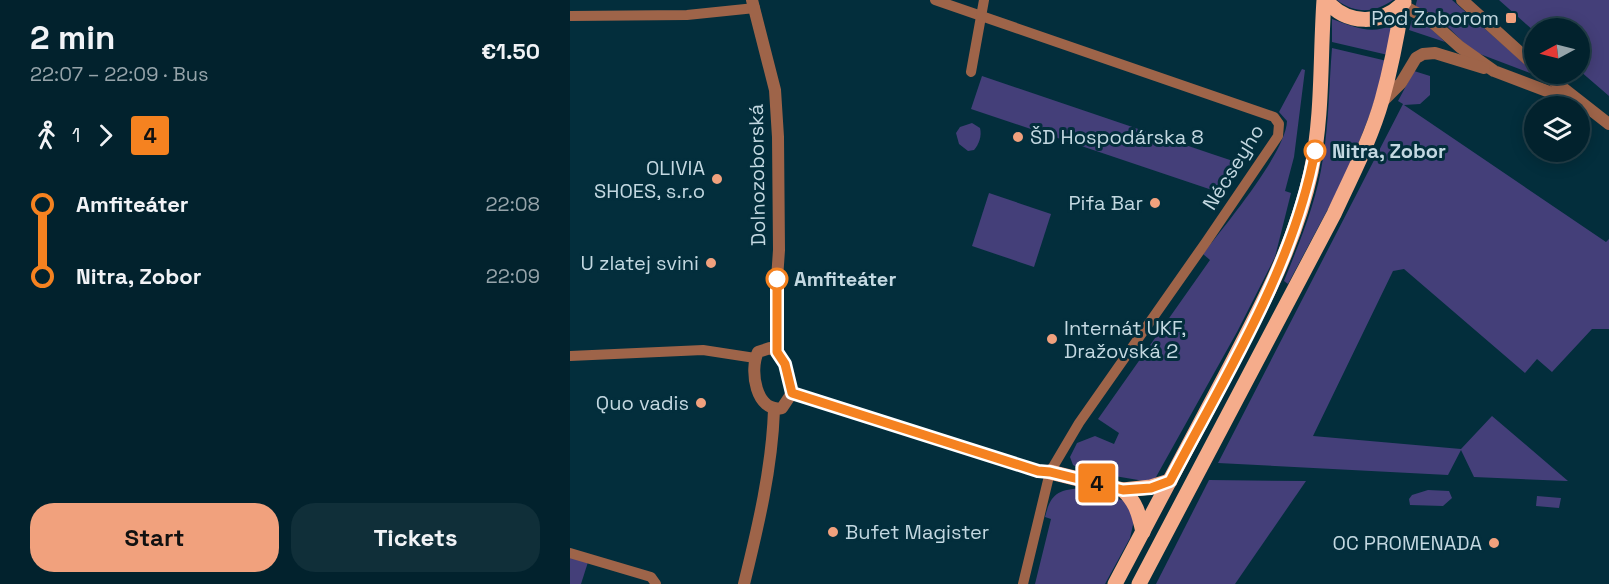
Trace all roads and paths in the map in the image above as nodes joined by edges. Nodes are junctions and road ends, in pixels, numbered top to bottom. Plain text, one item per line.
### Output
1 (935, 0) edge
2 (984, 0) edge
3 (1325, 0) edge
4 (1462, 0) edge
5 (1404, 2) edge
6 (753, 4) edge
7 (570, 16) edge
8 (981, 16) junction
9 (1524, 56) edge
10 (1494, 71) junction
11 (971, 72) dead end
12 (1557, 84) edge
13 (1560, 96) edge
14 (1571, 96) edge
15 (1382, 102) junction
16 (1590, 110) edge
17 (1609, 124) edge
18 (777, 352) junction
19 (570, 356) edge
20 (755, 358) junction
21 (792, 393) junction
22 (774, 410) junction
23 (1050, 472) junction
24 (1170, 481) junction
25 (1123, 490) junction
26 (1143, 532) junction
27 (570, 553) edge
28 (656, 584) edge
29 (744, 584) edge
30 (1023, 584) edge
31 (1115, 584) edge
32 (1139, 584) edge

1 - 8 street, Nécseyho
2 - 8 street
3 - 5 main road
3 - 24 main road
4 - 9 street
5 - 10 street
5 - 15 main road
6 - 7 street
6 - 18 street, Dolnozoborská
8 - 11 street
8 - 23 street, Nécseyho
10 - 13 street
10 - 15 street
12 - 14 street
15 - 32 main road
16 - 17 street
18 - 20 street
18 - 21 street, Dolnozoborská
19 - 20 street
20 - 22 street
21 - 22 street
21 - 23 street
22 - 29 street
23 - 25 main road
23 - 30 street, Nécseyho
24 - 25 main road
24 - 26 main road
25 - 26 main road
26 - 31 main road
27 - 28 street

